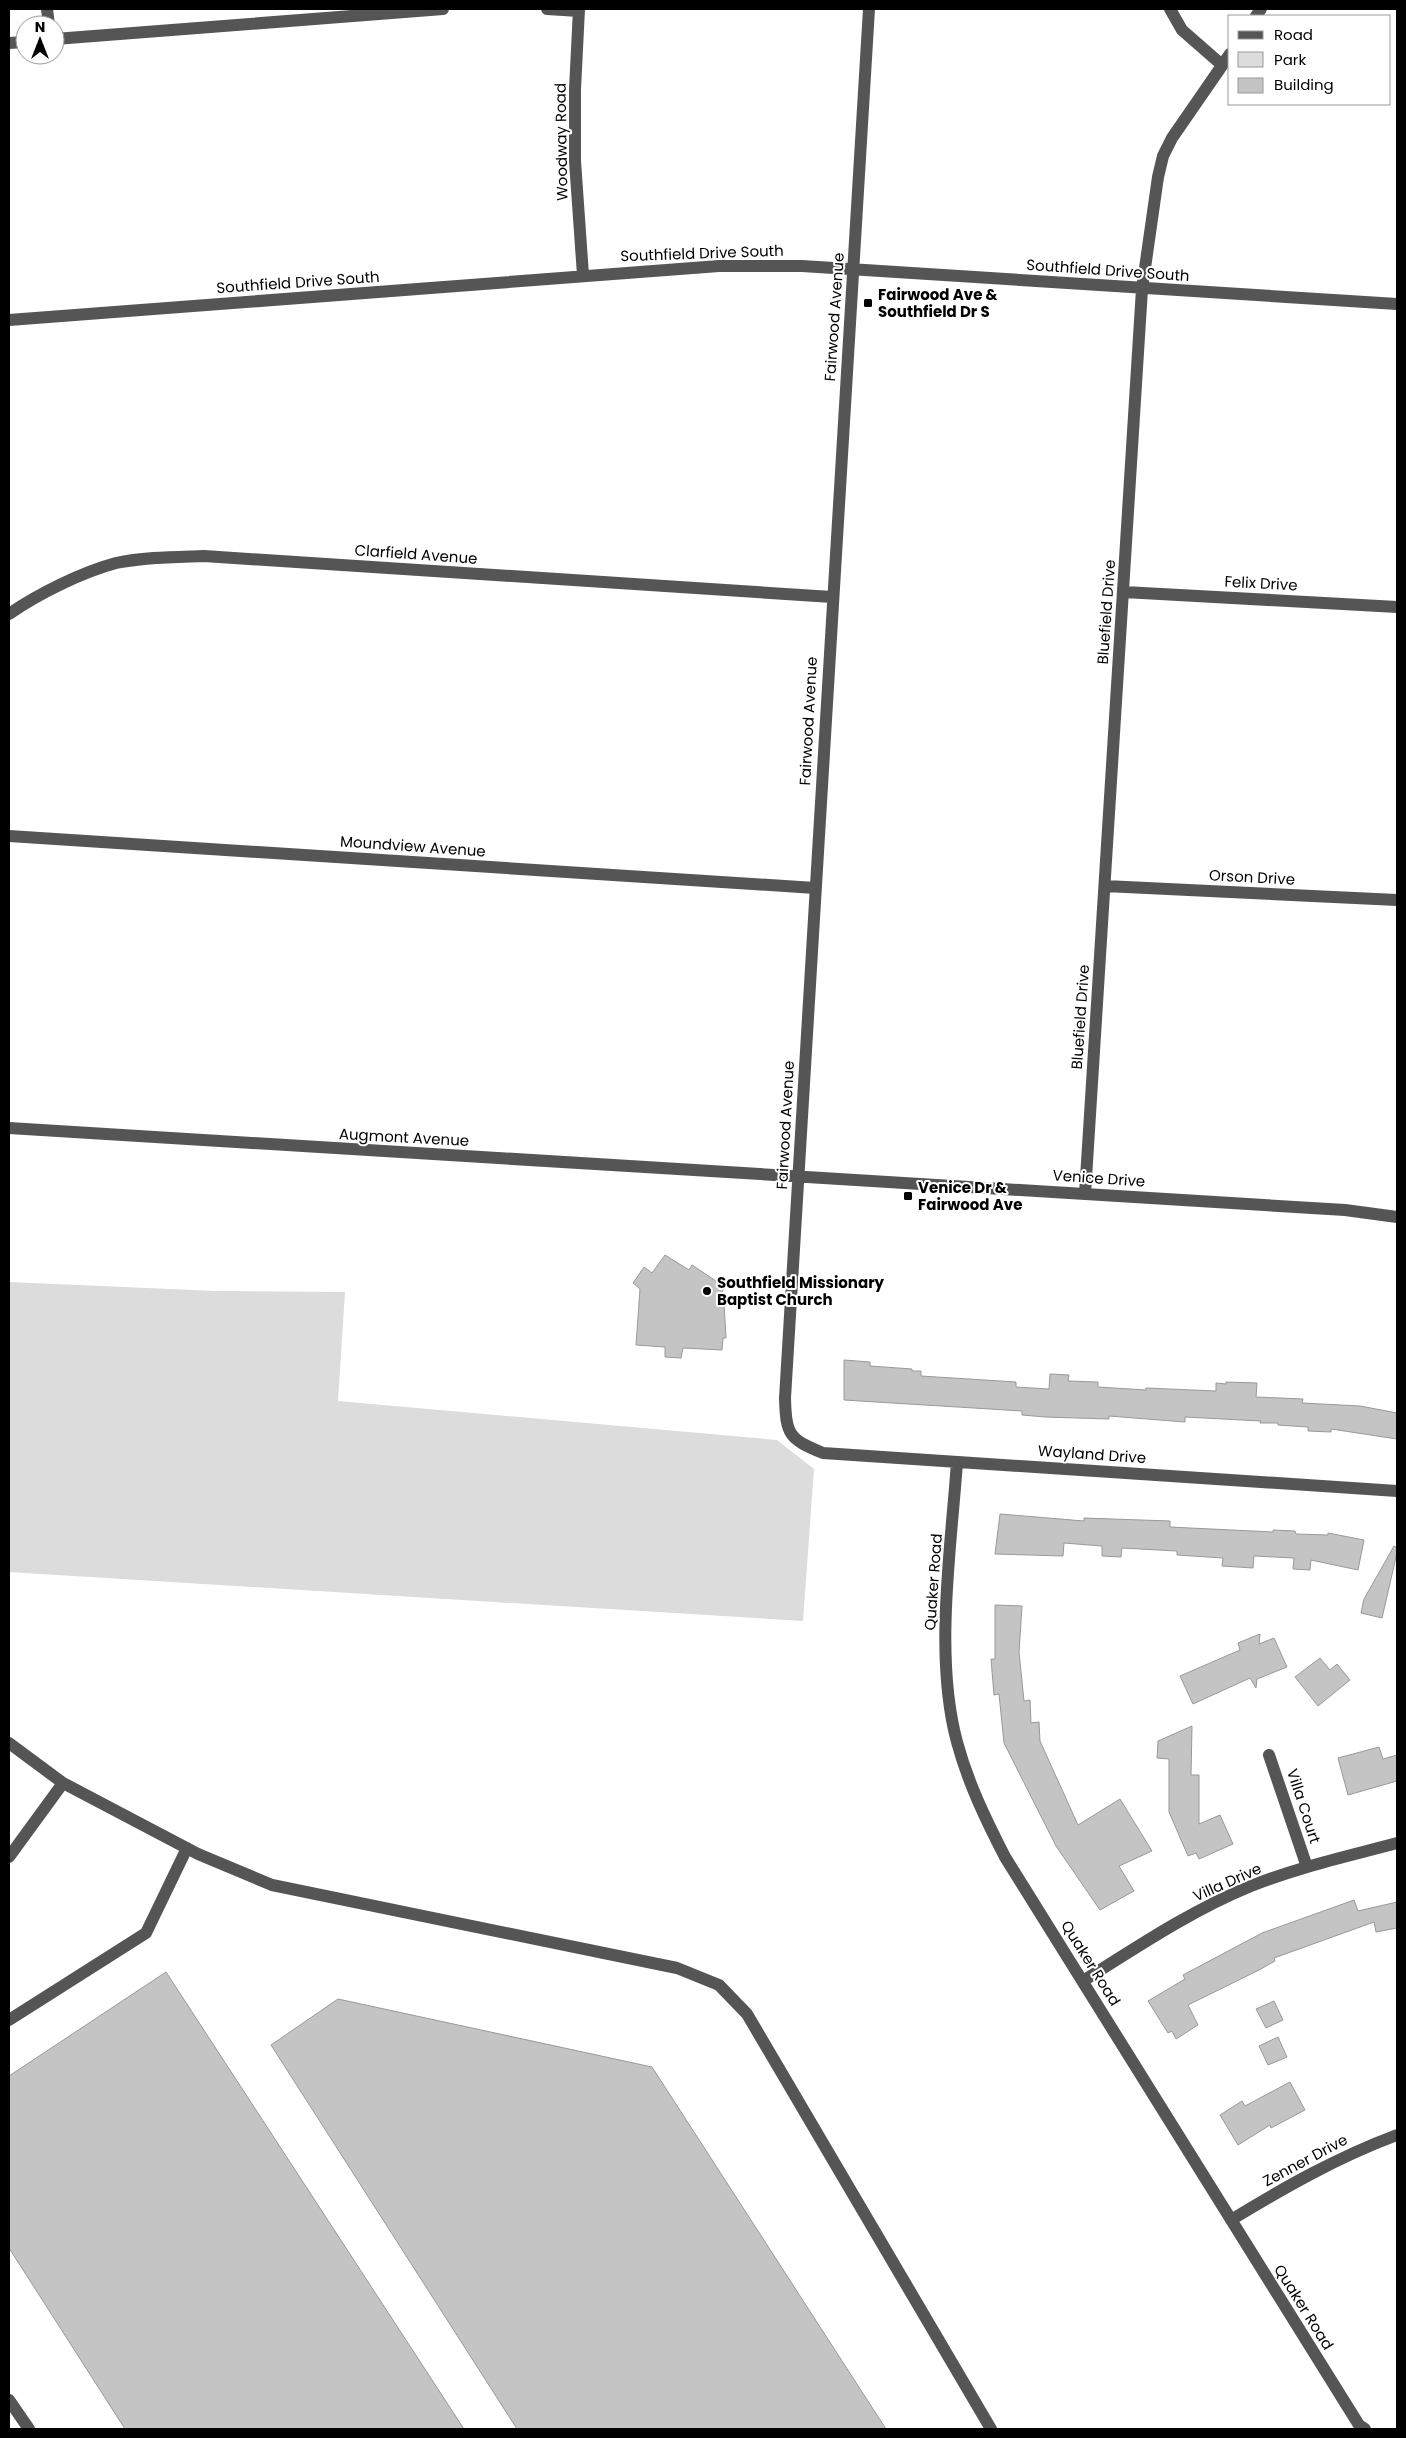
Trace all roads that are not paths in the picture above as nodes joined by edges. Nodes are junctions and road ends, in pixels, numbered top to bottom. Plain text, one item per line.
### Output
1 (442, 9) edge
2 (548, 9) edge
3 (869, 9) edge
4 (1170, 9) edge
5 (579, 10) edge
6 (326, 13) edge
7 (65, 38) edge
8 (1228, 57) edge
9 (1222, 65) junction
10 (853, 270) junction
11 (583, 276) junction
12 (1142, 289) junction
13 (1397, 304) edge
14 (9, 320) edge
15 (1124, 592) junction
16 (832, 597) junction
17 (1397, 607) edge
18 (9, 614) edge
19 (9, 836) edge
20 (1105, 886) junction
21 (815, 888) junction
22 (1397, 900) edge
23 (9, 1128) edge
24 (798, 1175) junction
25 (1085, 1194) junction
26 (1397, 1217) edge
27 (791, 1434) joint
28 (958, 1462) junction
29 (1397, 1491) edge
30 (9, 1743) edge
31 (1269, 1755) dead end
32 (63, 1783) junction
33 (1397, 1843) edge
34 (187, 1848) junction
35 (9, 1857) edge
36 (1307, 1867) junction
37 (1083, 1981) junction
38 (9, 2020) edge
39 (1397, 2135) edge
40 (1231, 2220) junction
41 (9, 2400) edge
42 (30, 2429) edge
43 (991, 2429) edge
44 (1365, 2429) edge

1 - 6 street
2 - 5 street
3 - 10 street, Fairwood Avenue
4 - 9 street
5 - 11 street, Woodway Road
6 - 7 street
8 - 9 street, Bluefield Drive
9 - 12 street, Bluefield Drive
10 - 11 street, Southfield Drive South
10 - 12 street, Southfield Drive South
10 - 16 street, Fairwood Avenue
11 - 14 street, Southfield Drive South
12 - 13 street, Southfield Drive South
12 - 15 street, Bluefield Drive
15 - 17 street, Felix Drive
15 - 20 street, Bluefield Drive
16 - 18 street, Clarfield Avenue
16 - 21 street, Fairwood Avenue
19 - 21 street, Moundview Avenue
20 - 22 street, Orson Drive
20 - 25 street, Bluefield Drive
21 - 24 street, Fairwood Avenue
23 - 24 street, Augmont Avenue
24 - 25 street, Venice Drive
24 - 27 street, Fairwood Avenue
25 - 26 street, Venice Drive
27 - 28 street, Wayland Drive
28 - 29 street, Wayland Drive
28 - 37 street, Quaker Road
30 - 32 street
31 - 36 street, Villa Court
32 - 34 street
32 - 35 street
33 - 36 street, Villa Drive
34 - 38 street
34 - 43 street
36 - 37 street, Villa Drive
37 - 40 street, Quaker Road
39 - 40 street, Zenner Drive
40 - 44 street, Quaker Road
41 - 42 street

